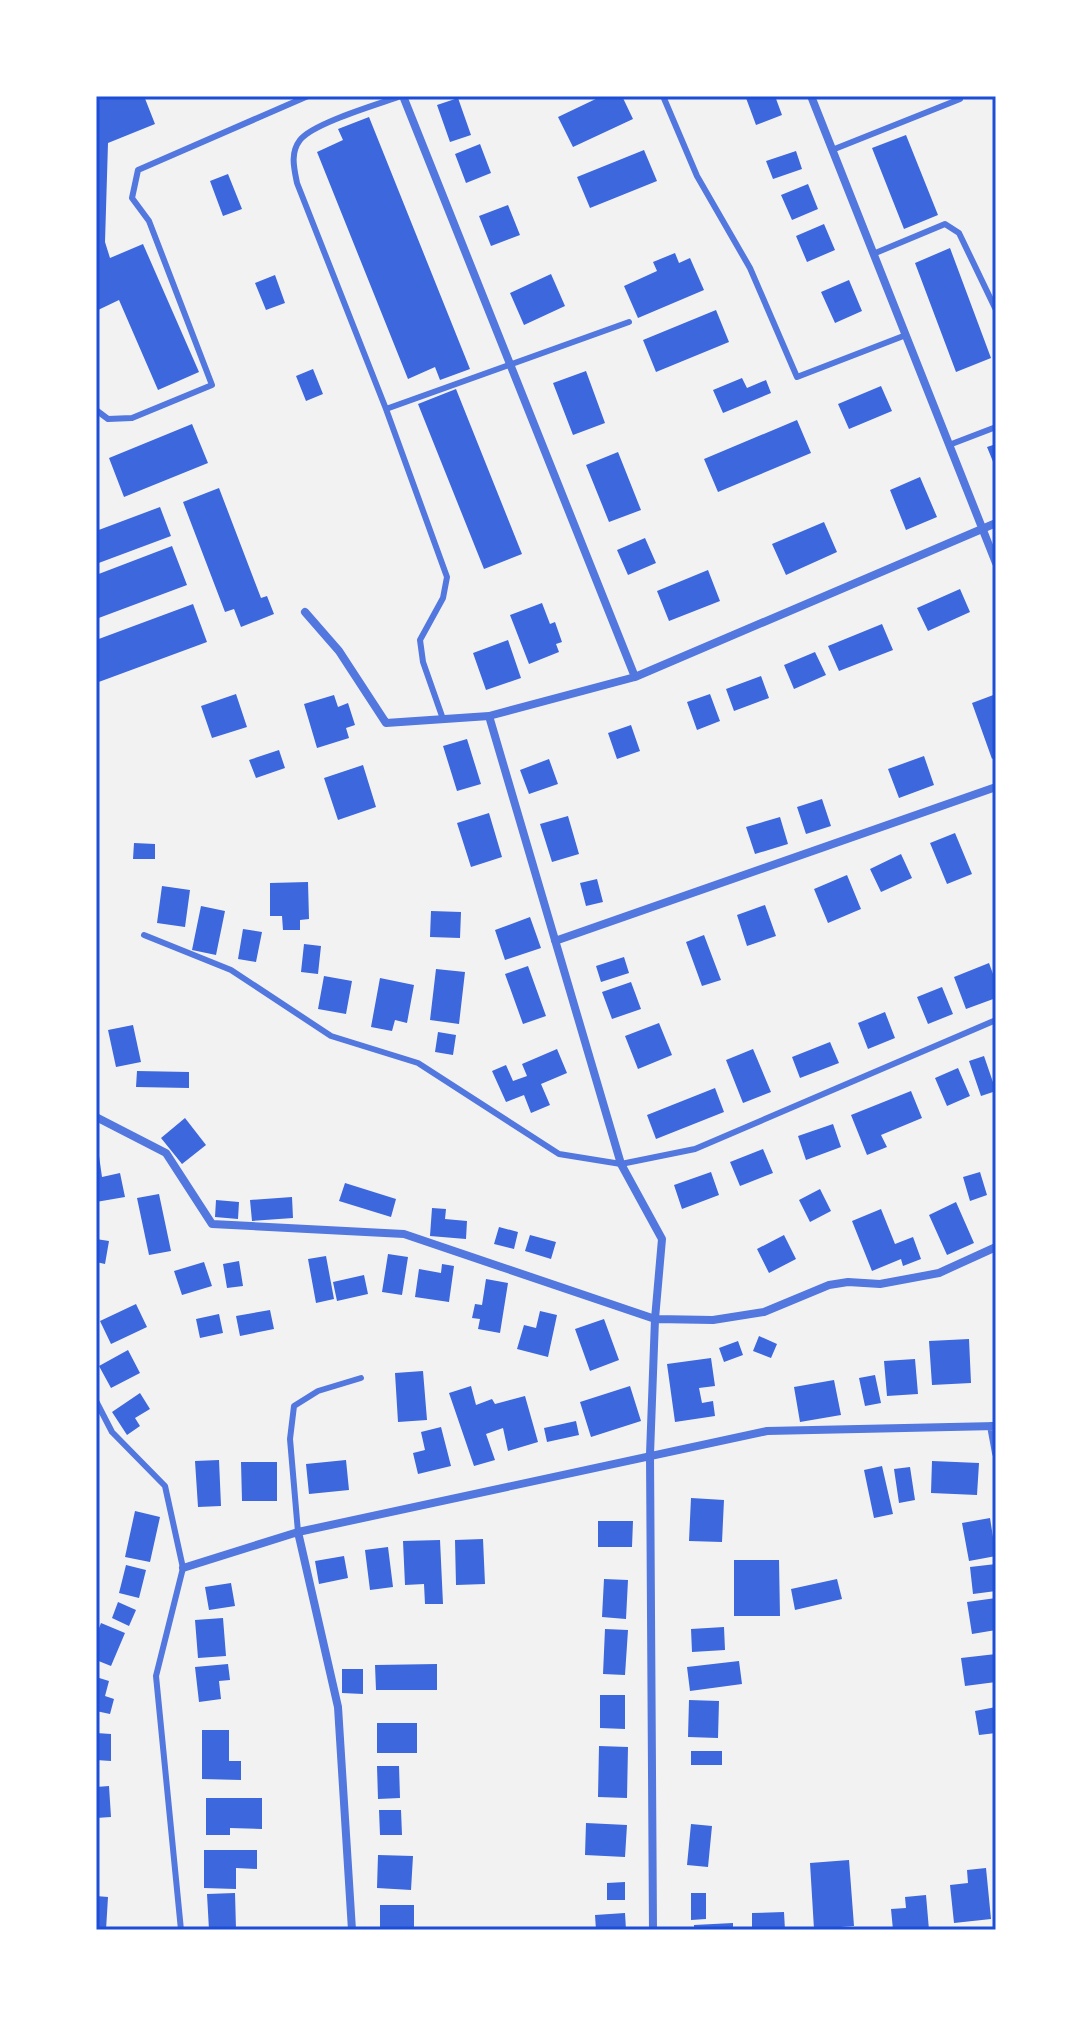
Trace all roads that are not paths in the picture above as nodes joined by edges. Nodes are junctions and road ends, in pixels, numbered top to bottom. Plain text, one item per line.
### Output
1 (308, 96) edge
2 (402, 96) edge
3 (663, 96) edge
4 (811, 96) edge
5 (960, 99) dead end
6 (832, 150) junction
7 (873, 254) junction
8 (996, 310) edge
9 (629, 322) dead end
10 (906, 335) junction
11 (511, 366) junction
12 (386, 409) junction
13 (96, 410) edge
14 (996, 427) edge
15 (949, 445) junction
16 (996, 523) edge
17 (983, 529) junction
18 (996, 563) edge
19 (305, 612) dead end
20 (635, 677) junction
21 (489, 716) junction
22 (443, 719) junction
23 (996, 787) edge
24 (144, 935) dead end
25 (555, 941) junction
26 (996, 1020) edge
27 (96, 1117) edge
28 (621, 1164) junction
29 (996, 1247) edge
30 (655, 1319) junction
31 (361, 1378) dead end
32 (96, 1401) edge
33 (994, 1426) edge
34 (996, 1453) edge
35 (650, 1454) junction
36 (298, 1532) junction
37 (183, 1568) junction
38 (181, 1930) edge
39 (352, 1930) edge
40 (653, 1930) edge

1 - 13 lane
2 - 11 street
2 - 12 lane
3 - 10 lane
4 - 6 street
5 - 6 lane
6 - 7 street
7 - 8 lane
7 - 10 street
9 - 11 lane
10 - 15 street
11 - 12 lane
11 - 20 street
12 - 22 lane
14 - 15 lane
15 - 17 street
16 - 17 street
17 - 18 street
17 - 20 street
19 - 22 street
20 - 21 street
21 - 22 street
21 - 25 street
23 - 25 street
24 - 28 lane
25 - 28 street
26 - 28 lane
27 - 30 street
28 - 30 street
29 - 30 street
30 - 35 street
31 - 36 lane
32 - 37 lane
33 - 34 street
33 - 35 street
35 - 36 street
35 - 40 street
36 - 37 street
36 - 39 street
37 - 38 lane

